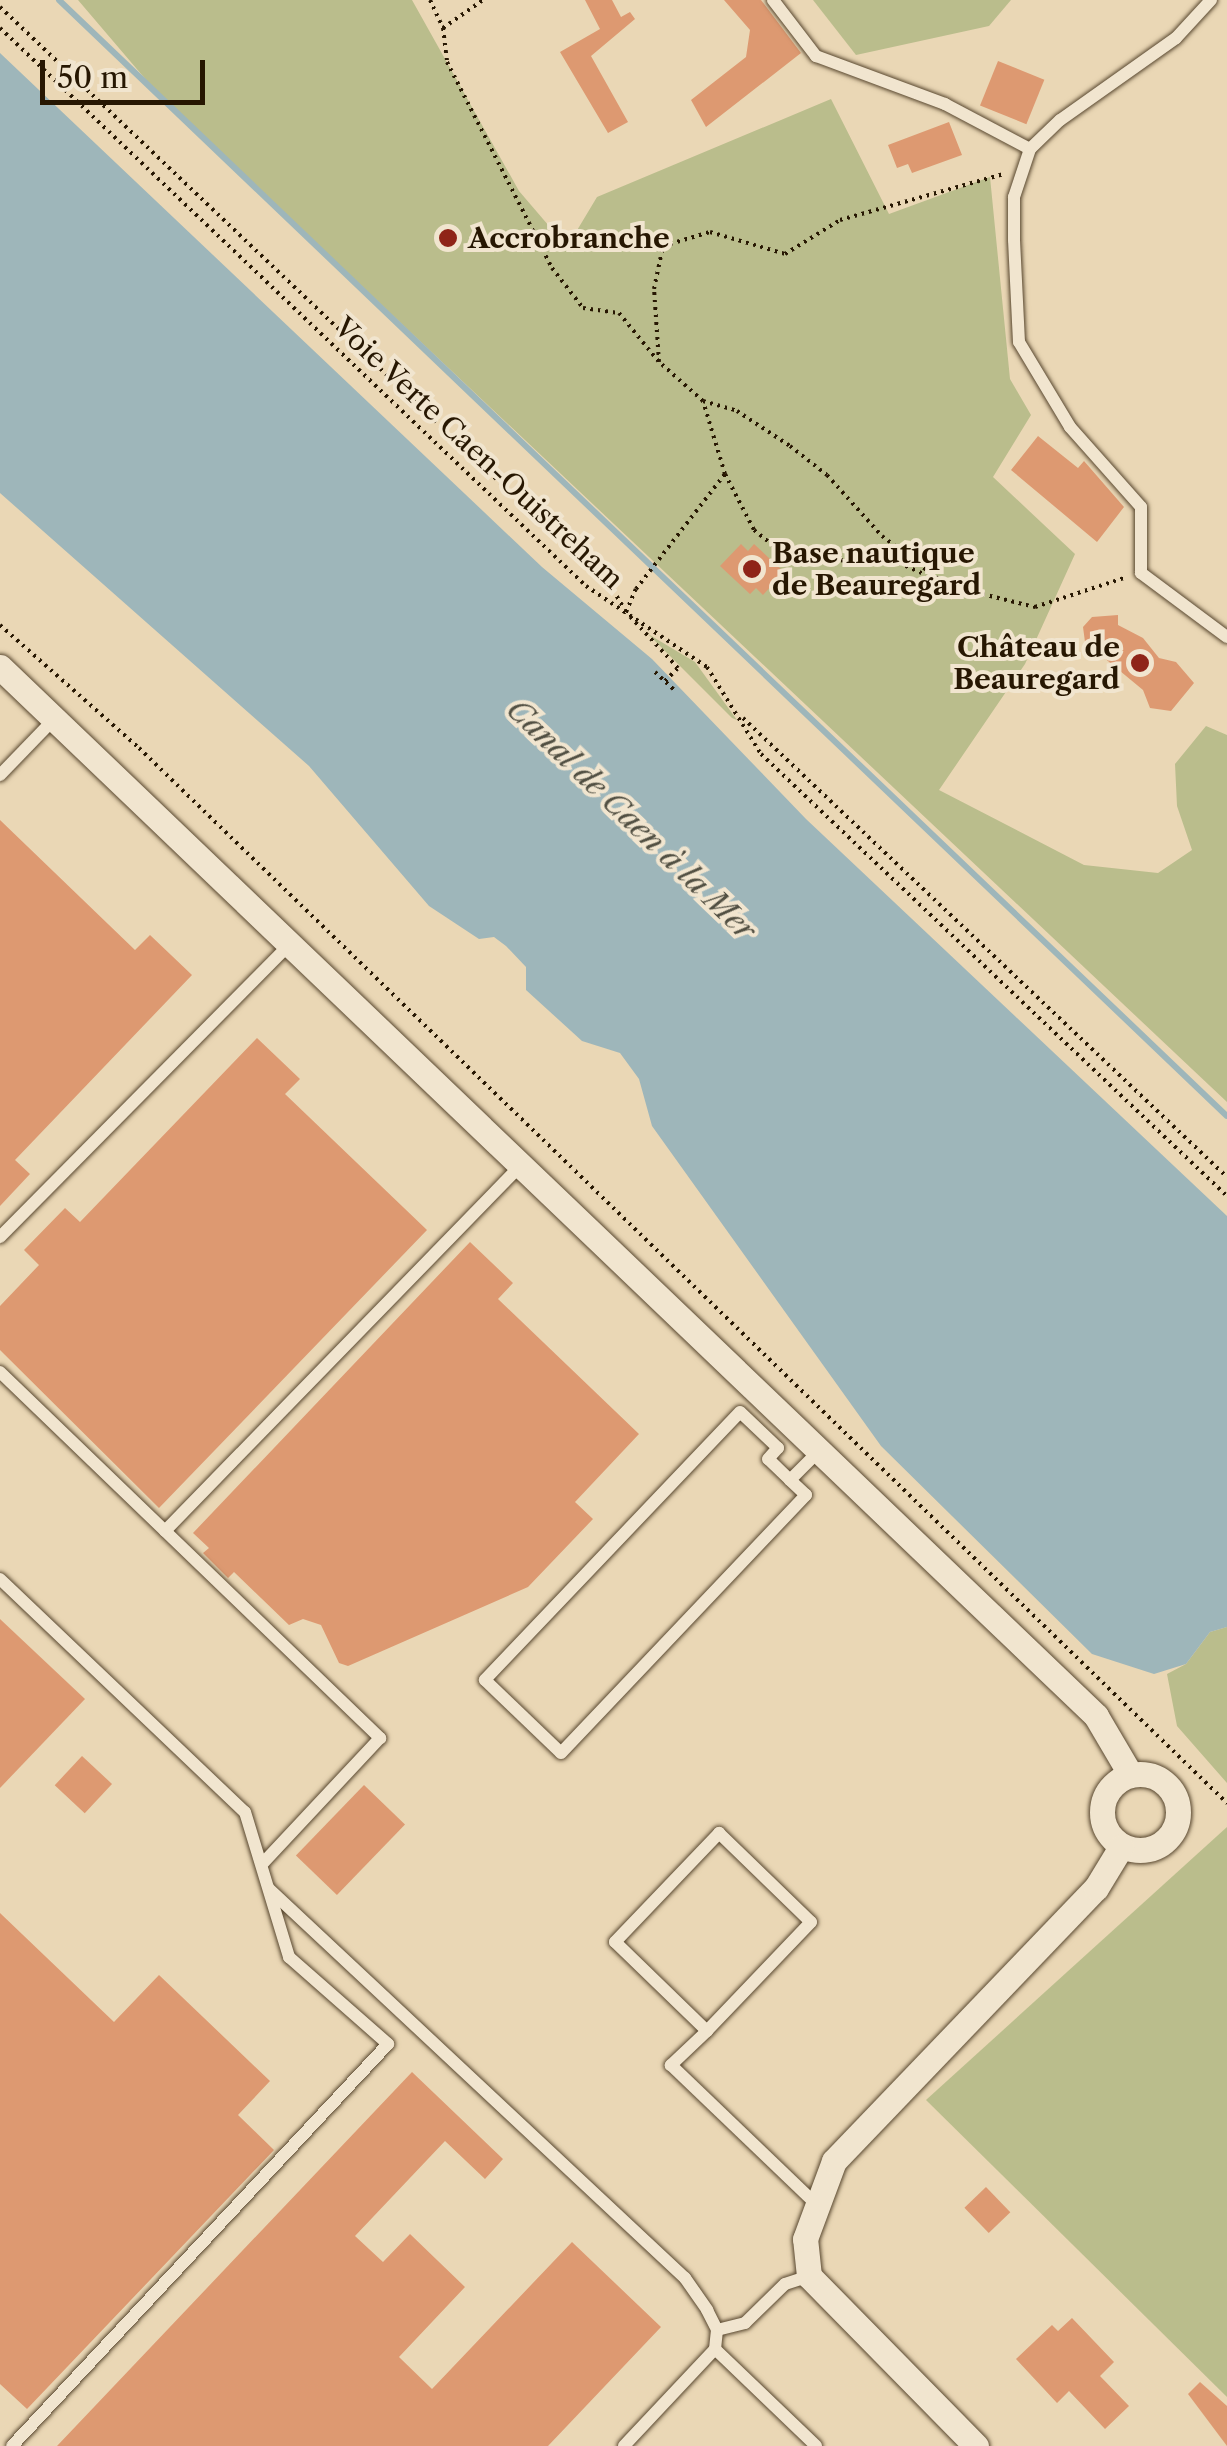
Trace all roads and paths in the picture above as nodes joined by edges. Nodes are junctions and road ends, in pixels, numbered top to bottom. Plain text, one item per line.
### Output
1 (430, 0) edge
2 (483, 0) edge
3 (773, 0) edge
4 (1211, 0) edge
5 (0, 8) edge
6 (0, 28) edge
7 (443, 28) junction
8 (1030, 149) junction
9 (1024, 169) junction
10 (659, 362) junction
11 (703, 402) junction
12 (724, 474) junction
13 (1140, 573) junction
14 (930, 577) junction
15 (626, 612) junction
16 (0, 625) edge
17 (1227, 637) edge
18 (0, 667) edge
19 (656, 672) dead end
20 (665, 681) junction
21 (674, 690) dead end
22 (739, 715) junction
23 (54, 720) junction
24 (0, 775) edge
25 (290, 944) junction
26 (522, 1164) junction
27 (1227, 1177) edge
28 (1227, 1196) edge
29 (0, 1237) edge
30 (0, 1372) edge
31 (822, 1448) junction
32 (790, 1480) junction
33 (165, 1531) junction
34 (0, 1579) edge
35 (1129, 1772) junction
36 (1227, 1803) edge
37 (1121, 1847) junction
38 (263, 1863) junction
39 (269, 1888) junction
40 (707, 2031) junction
41 (816, 2204) junction
42 (810, 2276) junction
43 (717, 2330) junction
44 (714, 2350) junction
45 (12, 2446) edge
46 (624, 2446) edge
47 (816, 2446) edge
48 (976, 2446) edge

1 - 7 path
2 - 7 path
3 - 8 lane
4 - 8 lane
5 - 15 path
6 - 15 path, Voie Verte Caen-Ouistreham
7 - 10 path
8 - 9 lane
9 - 10 path
9 - 13 lane
10 - 11 path
11 - 12 path
11 - 14 path
12 - 14 path
12 - 15 path
13 - 14 path
13 - 17 lane
15 - 20 path
15 - 22 path, Voie Verte Caen-Ouistreham
16 - 36 path
18 - 23 street
19 - 20 path
20 - 21 path
22 - 27 path
22 - 28 path, Voie Verte Caen-Ouistreham
23 - 24 lane
23 - 25 street
25 - 26 street
25 - 29 lane
26 - 31 street
26 - 33 lane
30 - 33 lane
31 - 32 lane
31 - 35 street
32 - 32 lane
33 - 38 lane
34 - 38 lane
35 - 37 street
35 - 37 street
37 - 41 street
38 - 39 lane
39 - 43 lane
39 - 45 lane
40 - 40 lane
40 - 41 lane
41 - 42 street
42 - 43 lane
42 - 48 street
43 - 44 lane
44 - 46 lane
44 - 47 lane

